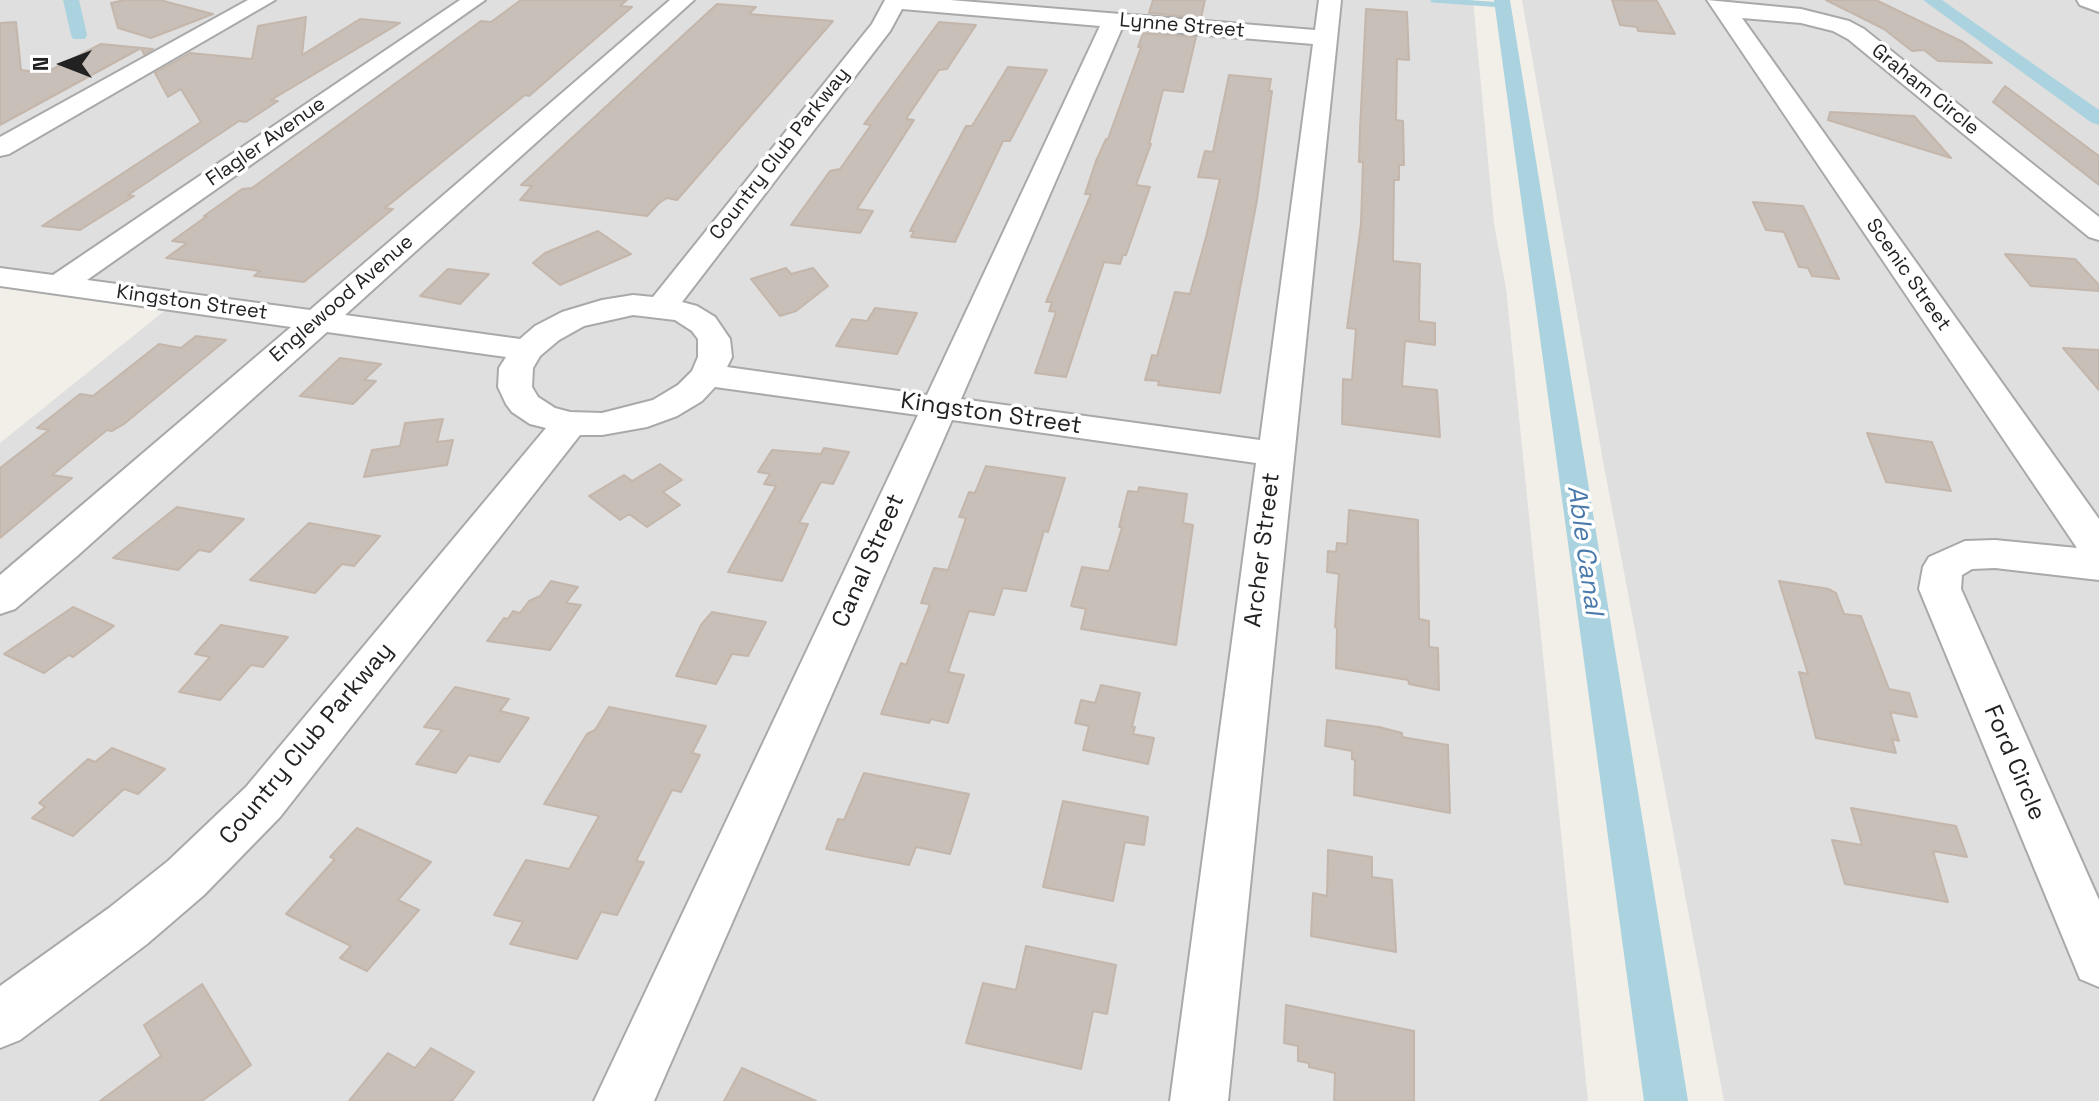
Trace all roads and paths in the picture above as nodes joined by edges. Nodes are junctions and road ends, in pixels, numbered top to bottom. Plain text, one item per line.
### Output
1 (264, 0) edge
2 (474, 0) edge
3 (683, 0) edge
4 (2088, 0) edge
5 (896, 1) edge
6 (1721, 5) edge
7 (2099, 6) edge
8 (1328, 19) edge
9 (1114, 20) junction
10 (0, 148) edge
11 (2099, 231) edge
12 (0, 277) edge
13 (59, 285) junction
14 (662, 307) junction
15 (319, 320) junction
16 (527, 350) junction
17 (707, 375) junction
18 (939, 407) junction
19 (570, 423) junction
20 (1275, 454) junction
21 (2099, 549) edge
22 (2099, 565) edge
23 (0, 598) edge
24 (2099, 961) edge
25 (0, 1020) edge
26 (623, 1101) edge
27 (1199, 1101) edge

1 - 10 street
2 - 13 street, Flagler Avenue
3 - 15 street, Englewood Avenue
4 - 7 street
5 - 9 street, Lynne Street
5 - 14 street, Country Club Parkway
6 - 11 street, Graham Circle
6 - 21 street, Scenic Street
8 - 9 street, Lynne Street
8 - 20 street, Archer Street
9 - 18 street, Canal Street
12 - 13 street, Kingston Street
13 - 15 street, Kingston Street
14 - 16 street
14 - 17 street
15 - 16 street, Kingston Street
15 - 23 street, Englewood Avenue
16 - 19 street
17 - 18 street, Kingston Street
17 - 19 street
18 - 20 street, Kingston Street
18 - 26 street, Canal Street
19 - 25 street, Country Club Parkway
20 - 27 street, Archer Street
22 - 24 street, Ford Circle

